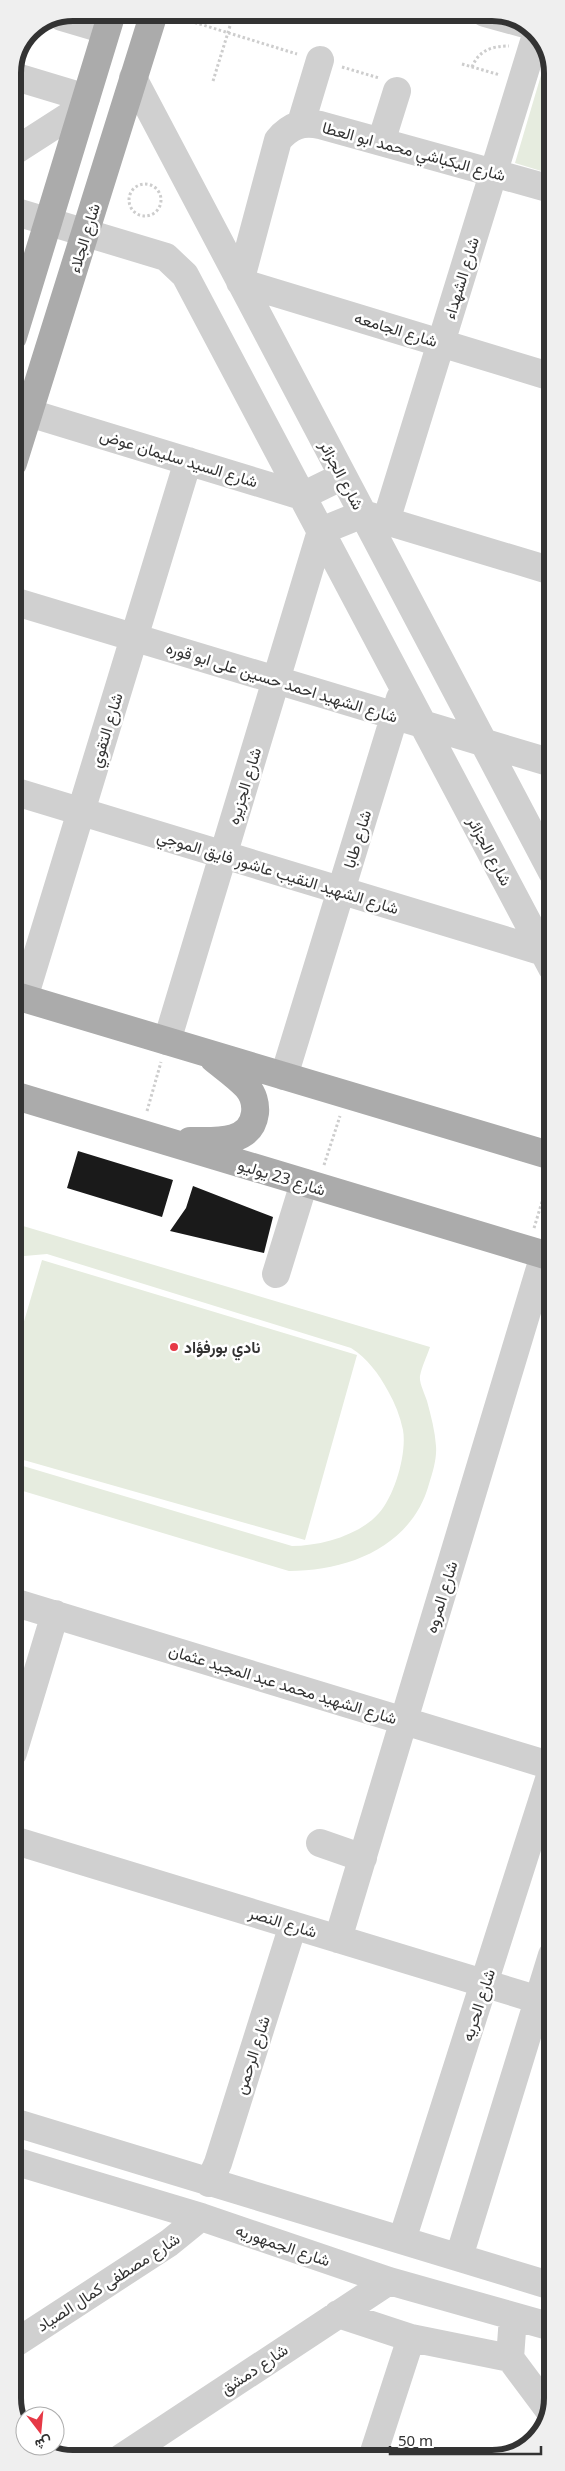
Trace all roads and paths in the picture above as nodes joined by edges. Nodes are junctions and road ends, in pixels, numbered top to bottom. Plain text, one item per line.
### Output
1 (109, 21) edge
2 (151, 21) edge
3 (232, 21) edge
4 (505, 23) edge
5 (524, 32) edge
6 (528, 37) edge
7 (530, 39) edge
8 (320, 60) dead end
9 (462, 64) dead end
10 (472, 67) junction
11 (133, 78) junction
12 (21, 79) edge
13 (213, 81) dead end
14 (522, 82) junction
15 (397, 91) dead end
16 (84, 102) junction
17 (301, 124) junction
18 (381, 142) junction
19 (21, 146) edge
20 (494, 173) junction
21 (138, 185) joint
22 (544, 187) edge
23 (21, 214) edge
24 (47, 222) junction
25 (85, 233) junction
26 (240, 282) junction
27 (21, 305) edge
28 (441, 343) junction
29 (544, 374) edge
30 (21, 411) edge
31 (188, 461) junction
32 (343, 476) junction
33 (302, 496) junction
34 (374, 518) junction
35 (321, 531) junction
36 (544, 569) edge
37 (21, 603) edge
38 (134, 637) junction
39 (276, 680) junction
40 (403, 687) junction
41 (394, 716) junction
42 (423, 724) junction
43 (484, 743) junction
44 (544, 761) edge
45 (21, 793) edge
46 (81, 812) junction
47 (223, 855) junction
48 (544, 857) edge
49 (341, 891) junction
50 (544, 952) edge
51 (544, 959) edge
52 (21, 991) edge
53 (21, 998) edge
54 (167, 1041) junction
55 (208, 1053) junction
56 (284, 1076) junction
57 (346, 1095) junction
58 (21, 1097) edge
59 (140, 1134) junction
60 (166, 1142) junction
61 (544, 1165) edge
62 (310, 1185) junction
63 (544, 1228) edge
64 (541, 1254) edge
65 (276, 1274) dead end
66 (21, 1604) edge
67 (56, 1614) junction
68 (404, 1721) junction
69 (21, 1727) edge
70 (544, 1764) edge
71 (544, 1796) edge
72 (21, 1842) edge
73 (320, 1843) dead end
74 (363, 1858) junction
75 (293, 1925) junction
76 (338, 1939) junction
77 (485, 1984) junction
78 (544, 2001) edge
79 (544, 2008) edge
80 (25, 2126) edge
81 (21, 2156) edge
82 (21, 2163) edge
83 (209, 2183) junction
84 (201, 2217) junction
85 (402, 2240) junction
86 (459, 2257) junction
87 (389, 2281) junction
88 (544, 2284) edge
89 (338, 2314) junction
90 (513, 2318) junction
91 (544, 2325) edge
92 (411, 2338) junction
93 (21, 2339) edge
94 (510, 2358) junction
95 (544, 2403) edge
96 (132, 2450) edge
97 (375, 2450) edge

1 - 16 main road
2 - 11 main road, شارع الجلاء
3 - 13 path
4 - 5 street
6 - 10 path
7 - 14 street, شارع الشهداء
8 - 17 street
9 - 10 path
10 - 14 path
11 - 25 main road, شارع الجلاء
11 - 26 street, شارع الجزائر
12 - 16 street
14 - 20 street, شارع الشهداء
15 - 18 street
16 - 19 street
16 - 24 main road
17 - 18 street, شارع البكباشي محمد ابو العطا
17 - 26 street, شارع البكباشي محمد ابو العطا
18 - 20 street, شارع البكباشي محمد ابو العطا
20 - 22 street, شارع البكباشي محمد ابو العطا
20 - 28 street, شارع الشهداء
21 - 21 path
23 - 24 street
24 - 25 street, شارع الجزائر
24 - 27 main road
25 - 30 main road, شارع الجلاء
25 - 33 street, شارع الجزائر
26 - 28 street, شارع الجامعه
26 - 32 street, شارع الجزائر
28 - 29 street, شارع الجامعه
28 - 34 street, شارع الشهداء
30 - 31 street, شارع السيد سليمان عوض
31 - 33 street, شارع السيد سليمان عوض
31 - 38 street, شارع التقوي
32 - 33 street
32 - 34 street, شارع الجزائر
33 - 35 street, شارع الجزائر
34 - 35 street
34 - 36 street
34 - 43 street, شارع الجزائر
35 - 39 street, شارع الجزيره
35 - 40 street, شارع الجزائر
37 - 38 street, شارع الشهيد احمد حسين على ابو قوره
38 - 39 street, شارع الشهيد احمد حسين على ابو قوره
38 - 46 street, شارع التقوي
39 - 41 street, شارع الشهيد احمد حسين على ابو قوره
39 - 47 street, شارع الجزيره
40 - 41 street, شارع طابا
40 - 42 street, شارع الجزائر
41 - 42 street, شارع الشهيد احمد حسين على ابو قوره
41 - 49 street, شارع طابا
42 - 43 street, شارع الشهيد احمد حسين على ابو قوره
42 - 50 street, شارع الجزائر
43 - 44 street, شارع الشهيد احمد حسين على ابو قوره
43 - 48 street, شارع الجزائر
45 - 46 street, شارع الشهيد النقيب عاشور فايق الموجي
46 - 47 street, شارع الشهيد النقيب عاشور فايق الموجي
46 - 52 street, شارع التقوي
47 - 49 street, شارع الشهيد النقيب عاشور فايق الموجي
47 - 54 street, شارع الجزيره
49 - 51 street, شارع الشهيد النقيب عاشور فايق الموجي
49 - 56 street, شارع طابا
53 - 54 main road
54 - 55 main road
54 - 59 path
55 - 56 main road
55 - 60 main road
56 - 57 main road
57 - 61 main road
57 - 62 path
58 - 59 main road, شارع 23 يوليو
59 - 60 main road, شارع 23 يوليو
60 - 62 main road, شارع 23 يوليو
62 - 64 main road, شارع 23 يوليو
62 - 65 street
63 - 64 path
64 - 68 street, شارع المروه
66 - 67 street, شارع الشهيد محمد عبد المجيد عثمان
67 - 68 street, شارع الشهيد محمد عبد المجيد عثمان
67 - 69 street
68 - 70 street, شارع الشهيد محمد عبد المجيد عثمان
68 - 74 street, شارع المروه
71 - 77 street, شارع الحريه
72 - 75 street, شارع النصر
73 - 74 street
74 - 76 street, شارع المروه
75 - 76 street, شارع النصر
75 - 83 street, شارع الرحمن
76 - 77 street, شارع النصر
77 - 78 street, شارع النصر
77 - 85 street, شارع الحريه
79 - 86 street
80 - 81 street
80 - 83 street
82 - 84 street, شارع الجمهوريه
83 - 85 street
84 - 87 street, شارع الجمهوريه
84 - 93 street, شارع مصطفى كمال الصياد
85 - 86 street
86 - 88 street
87 - 89 street, شارع دمشق
87 - 90 street, شارع الجمهوريه
89 - 92 street
89 - 96 street, شارع دمشق
90 - 91 street, شارع الجمهوريه
90 - 94 street
92 - 94 street
92 - 97 street
94 - 95 street

